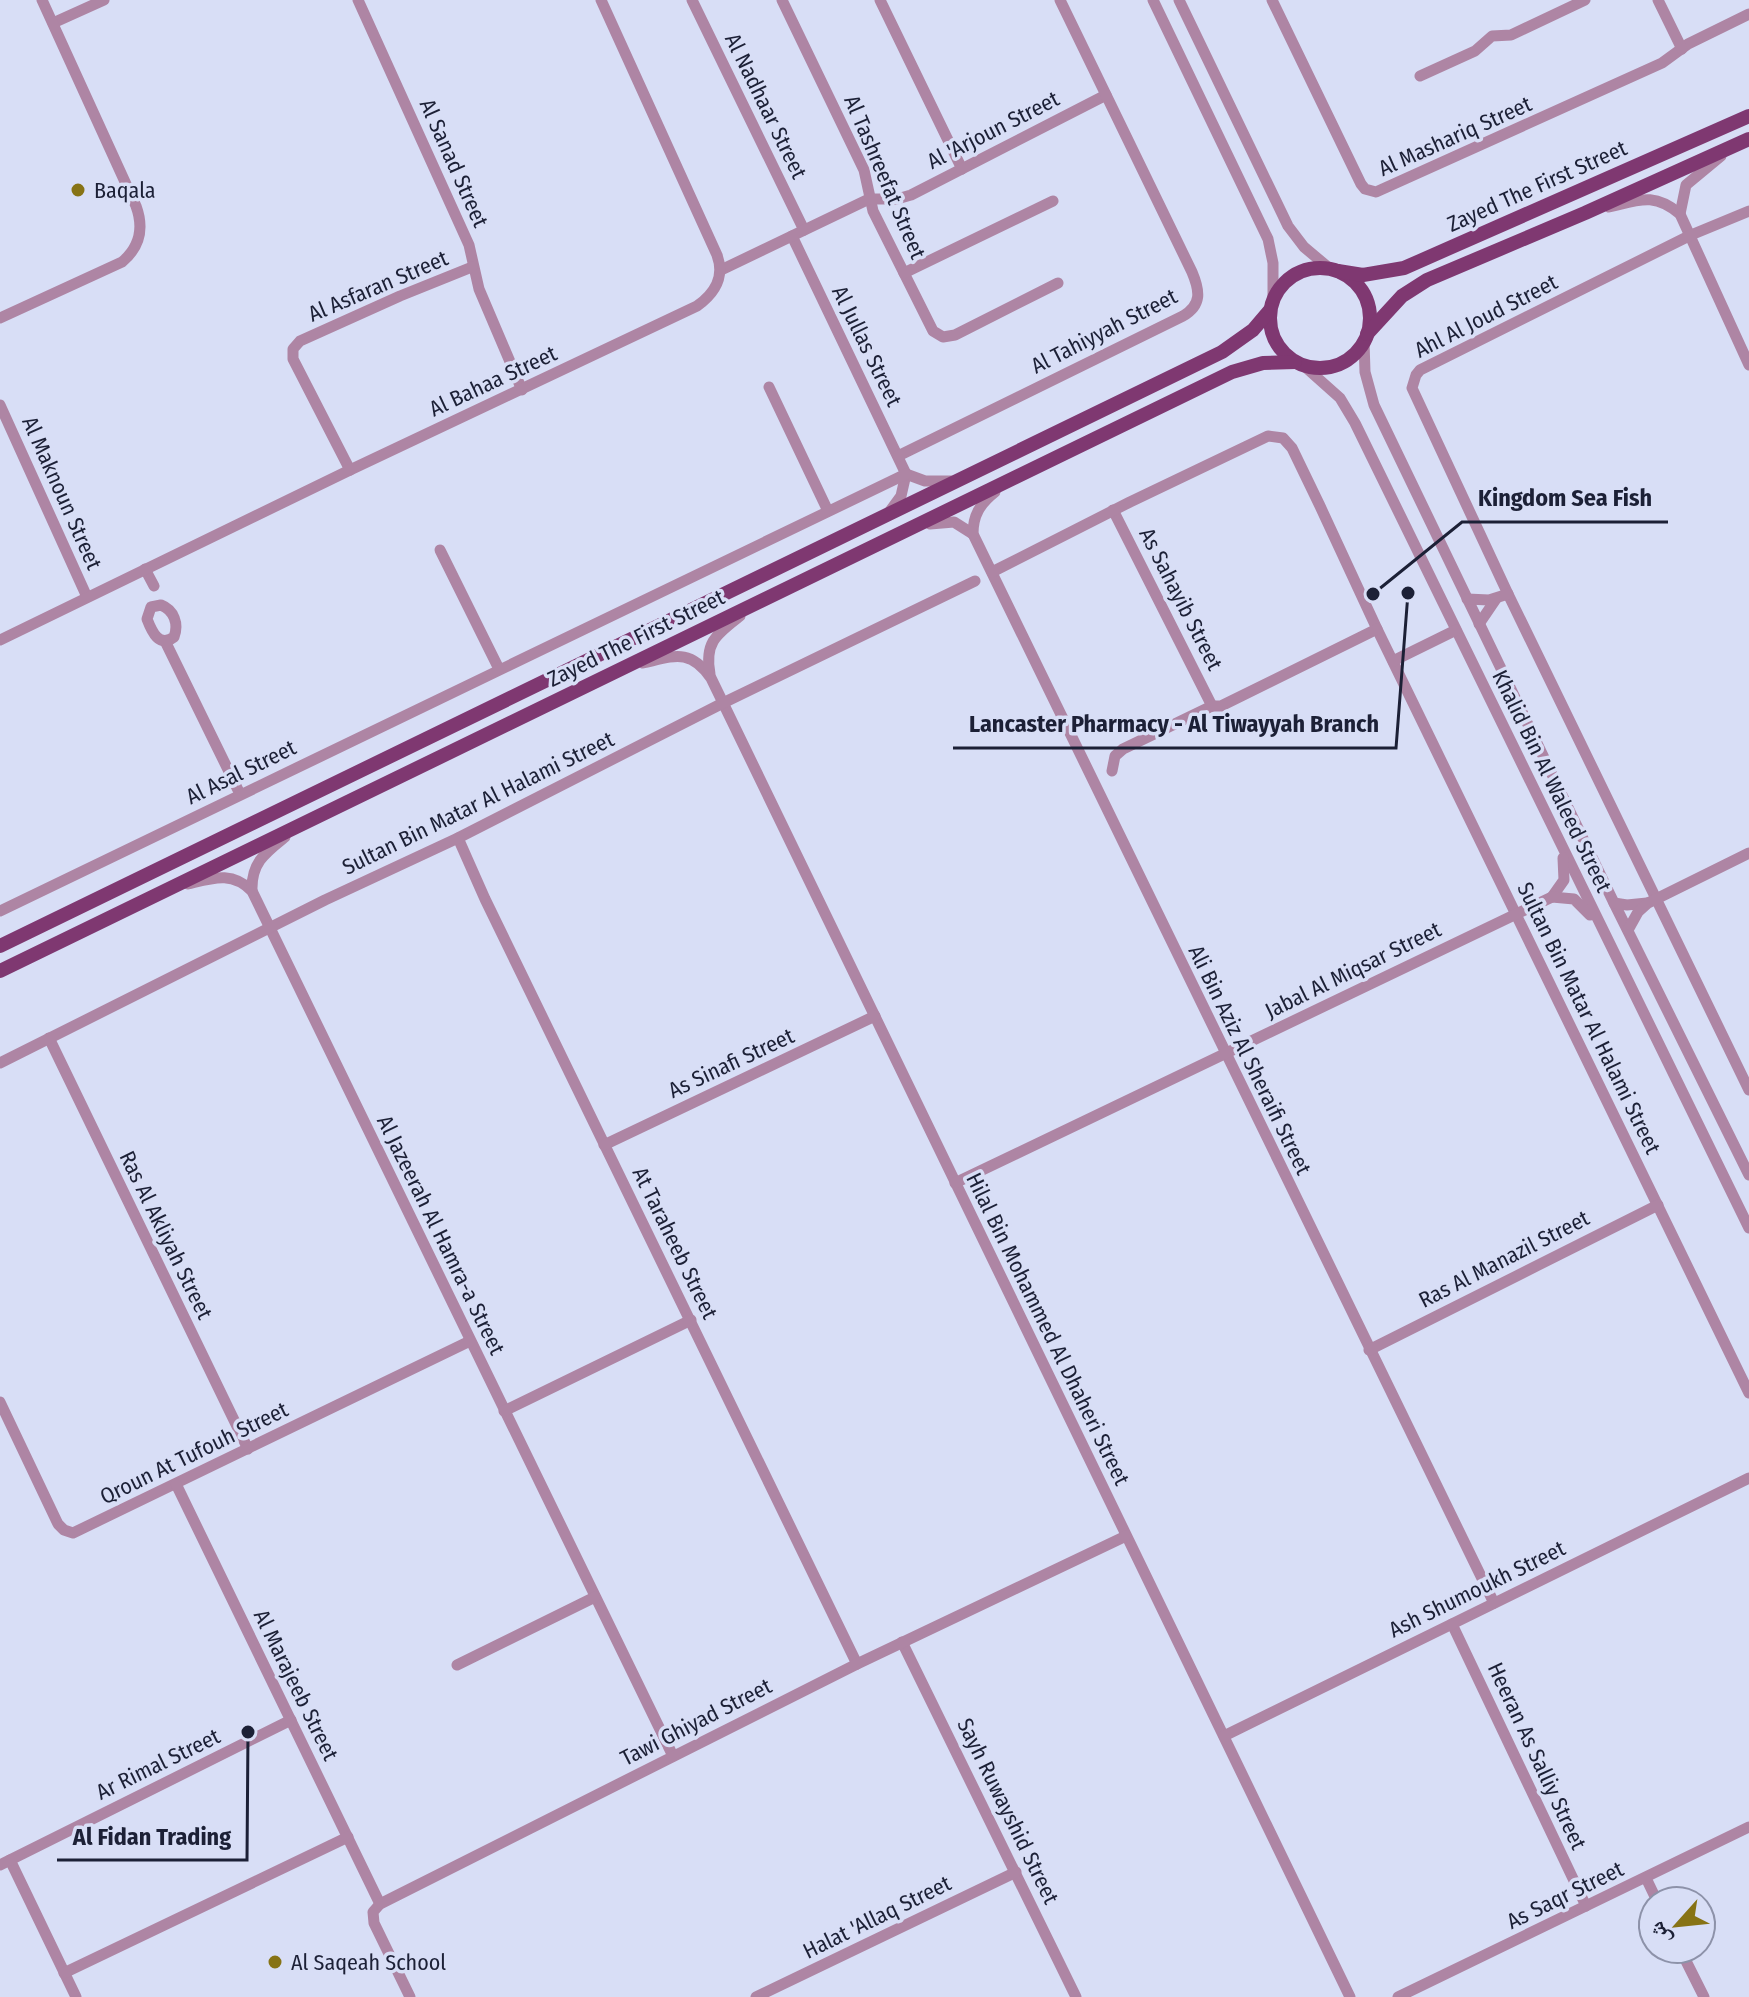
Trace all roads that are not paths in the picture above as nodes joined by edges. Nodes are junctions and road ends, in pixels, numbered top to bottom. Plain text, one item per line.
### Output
1 (42, 0) edge
2 (104, 0) edge
3 (358, 0) edge
4 (601, 0) edge
5 (692, 0) edge
6 (782, 0) edge
7 (880, 0) edge
8 (1060, 0) edge
9 (1153, 0) edge
10 (1179, 0) edge
11 (1272, 0) edge
12 (1555, 0) edge
13 (1585, 0) edge
14 (1658, 0) edge
15 (1561, 12) junction
16 (1749, 14) edge
17 (53, 23) junction
18 (1682, 49) junction
19 (1420, 76) dead end
20 (1106, 95) junction
21 (1749, 116) edge
22 (1747, 140) edge
23 (962, 169) junction
24 (869, 199) junction
25 (1053, 201) dead end
26 (1749, 211) edge
27 (1585, 213) junction
28 (1680, 214) junction
29 (804, 230) junction
30 (1691, 235) junction
31 (792, 236) junction
32 (472, 267) junction
33 (721, 270) junction
34 (1334, 270) junction
35 (904, 273) junction
36 (1058, 283) dead end
37 (1271, 304) junction
38 (0, 318) edge
39 (1365, 338) junction
40 (1299, 364) junction
41 (1749, 365) edge
42 (769, 387) dead end
43 (522, 390) junction
44 (0, 405) edge
45 (898, 456) junction
46 (350, 470) junction
47 (906, 474) junction
48 (960, 479) junction
49 (1006, 482) junction
50 (1113, 510) junction
51 (828, 511) junction
52 (887, 515) junction
53 (909, 529) junction
54 (973, 534) junction
55 (440, 550) dead end
56 (145, 569) junction
57 (992, 572) junction
58 (975, 581) dead end
59 (1508, 594) junction
60 (159, 596) junction
61 (87, 597) junction
62 (1467, 599) junction
63 (1496, 599) junction
64 (756, 604) junction
65 (1479, 624) junction
66 (1377, 629) junction
67 (1456, 630) junction
68 (0, 640) edge
69 (165, 641) junction
70 (1393, 661) junction
71 (628, 666) junction
72 (499, 669) junction
73 (711, 678) junction
74 (723, 703) junction
75 (1212, 706) junction
76 (1112, 771) dead end
77 (240, 794) junction
78 (1548, 820) junction
79 (296, 828) junction
80 (458, 838) junction
81 (1749, 853) edge
82 (167, 889) junction
83 (252, 891) junction
84 (1552, 897) junction
85 (1652, 901) junction
86 (1614, 903) junction
87 (0, 911) edge
88 (1516, 914) junction
89 (269, 928) junction
90 (1628, 930) junction
91 (1607, 940) junction
92 (0, 946) edge
93 (0, 971) edge
94 (875, 1016) junction
95 (49, 1038) junction
96 (1225, 1053) junction
97 (0, 1063) edge
98 (1749, 1090) edge
99 (1709, 1143) junction
100 (604, 1145) junction
101 (1742, 1159) junction
102 (1749, 1175) edge
103 (955, 1183) junction
104 (1658, 1205) junction
105 (1749, 1228) edge
106 (691, 1320) junction
107 (470, 1341) junction
108 (1369, 1350) junction
109 (1749, 1393) edge
110 (0, 1402) edge
111 (504, 1411) junction
112 (248, 1449) junction
113 (1749, 1478) edge
114 (176, 1484) junction
115 (1126, 1536) junction
116 (595, 1597) junction
117 (1494, 1603) junction
118 (1452, 1624) junction
119 (902, 1642) junction
120 (857, 1664) junction
121 (457, 1665) dead end
122 (291, 1720) junction
123 (1224, 1736) junction
124 (673, 1756) junction
125 (1749, 1827) edge
126 (348, 1837) junction
127 (5, 1862) edge
128 (1016, 1872) junction
129 (1646, 1878) junction
130 (1649, 1885) edge
131 (380, 1904) junction
132 (1586, 1906) junction
133 (1688, 1965) edge
134 (64, 1973) junction
135 (76, 1997) edge
136 (410, 1997) edge
137 (756, 1997) edge
138 (1076, 1997) edge
139 (1350, 1997) edge
140 (1398, 1997) edge
141 (1704, 1997) edge

1 - 17 street
2 - 17 street
3 - 32 street, Al Sanad Street
4 - 33 street
5 - 29 street, Al Nadhaar Street
6 - 24 street, Al Tashreefat Street
7 - 23 street
8 - 20 street, Al Tahiyyah Street
9 - 37 street
10 - 34 street
11 - 18 street, Al Mashariq Street
12 - 15 street
13 - 15 street
14 - 18 street
15 - 19 street
16 - 18 street, Al Mashariq Street
17 - 38 street
20 - 23 street, Al 'Arjoun Street
20 - 45 street, Al Tahiyyah Street
21 - 34 main road, Zayed The First Street
22 - 27 main road, Zayed The First Street
22 - 28 street
23 - 24 street, Al 'Arjoun Street
24 - 29 street, Al 'Arjoun Street
24 - 35 street, Al Tashreefat Street
25 - 35 street
26 - 30 street, Ahl Al Joud Street
27 - 28 street
27 - 39 main road, Zayed The First Street
28 - 30 street
29 - 31 street, Al 'Arjoun Street
30 - 41 street
30 - 59 street, Ahl Al Joud Street
31 - 33 street, Al 'Arjoun Street
31 - 45 street, Al Jullas Street
32 - 43 street, Al Sanad Street
32 - 46 street, Al Asfaran Street
33 - 43 street, Al Bahaa Street
34 - 37 main road
34 - 39 main road
35 - 36 street, Al Tashreefat Street
37 - 40 main road
37 - 48 main road, Zayed The First Street
39 - 40 main road
39 - 62 street, Khalid Bin Al Waleed Street
40 - 49 main road, Zayed The First Street
40 - 67 street, Khalid Bin Al Waleed Street
42 - 51 street
43 - 46 street, Al Bahaa Street
44 - 61 street, Al Maknoun Street
45 - 47 street, Al Jullas Street
46 - 56 street, Al Bahaa Street
47 - 48 street
47 - 51 street, Al Asal Street
47 - 52 street
48 - 52 main road, Zayed The First Street
49 - 53 main road, Zayed The First Street
49 - 54 street
50 - 57 street, Sultan Bin Matar Al Halami Street
50 - 66 street, Sultan Bin Matar Al Halami Street
50 - 75 street, As Sahayib Street
51 - 72 street, Al Asal Street
52 - 92 main road, Zayed The First Street
53 - 54 street
53 - 64 main road, Zayed The First Street
54 - 57 street, Ali Bin Aziz Al Sheraifi Street
55 - 72 street
56 - 60 street
56 - 61 street, Al Bahaa Street
57 - 96 street, Ali Bin Aziz Al Sheraifi Street
58 - 74 street, Sultan Bin Matar Al Halami Street
59 - 63 street
59 - 85 street, Ahl Al Joud Street
60 - 69 street
60 - 69 street
61 - 68 street, Al Bahaa Street
62 - 63 street
62 - 65 street, Khalid Bin Al Waleed Street
63 - 65 street
64 - 71 main road, Zayed The First Street
64 - 73 street, Hilal Bin Mohammed Al Dhaheri Street
65 - 86 street, Khalid Bin Al Waleed Street
66 - 70 street, Sultan Bin Matar Al Halami Street
66 - 75 street
67 - 70 street
67 - 78 street, Khalid Bin Al Waleed Street
69 - 77 street
70 - 88 street, Sultan Bin Matar Al Halami Street
71 - 73 street, Hilal Bin Mohammed Al Dhaheri Street
71 - 79 main road, Zayed The First Street
72 - 77 street, Al Asal Street
73 - 74 street, Hilal Bin Mohammed Al Dhaheri Street
74 - 80 street, Sultan Bin Matar Al Halami Street
74 - 94 street, Hilal Bin Mohammed Al Dhaheri Street
75 - 76 street
77 - 87 street, Al Asal Street
78 - 84 street
78 - 91 street, Khalid Bin Al Waleed Street
79 - 82 main road, Zayed The First Street
79 - 83 street
80 - 89 street, Sultan Bin Matar Al Halami Street
80 - 100 street, At Taraheeb Street
81 - 85 street
82 - 83 street
82 - 93 main road, Zayed The First Street
83 - 89 street, Al Jazeerah Al Hamra-a Street
84 - 88 street, Jabal Al Miqsar Street
84 - 91 street
85 - 86 street
85 - 90 street
85 - 98 street, Ahl Al Joud Street
86 - 90 street, Khalid Bin Al Waleed Street
88 - 96 street, Jabal Al Miqsar Street
88 - 104 street, Sultan Bin Matar Al Halami Street
89 - 95 street, Sultan Bin Matar Al Halami Street
89 - 107 street, Al Jazeerah Al Hamra-a Street
90 - 101 street, Khalid Bin Al Waleed Street
91 - 99 street, Khalid Bin Al Waleed Street
94 - 100 street, As Sinafi Street
94 - 103 street, Hilal Bin Mohammed Al Dhaheri Street
95 - 97 street, Sultan Bin Matar Al Halami Street
95 - 112 street, Ras Al Akliyah Street
96 - 103 street, Jabal Al Miqsar Street
96 - 108 street, Ali Bin Aziz Al Sheraifi Street
99 - 101 street
99 - 105 street, Khalid Bin Al Waleed Street
100 - 106 street, At Taraheeb Street
101 - 102 street, Khalid Bin Al Waleed Street
103 - 115 street, Hilal Bin Mohammed Al Dhaheri Street
104 - 108 street, Ras Al Manazil Street
104 - 109 street, Sultan Bin Matar Al Halami Street
106 - 111 street
106 - 120 street, At Taraheeb Street
107 - 111 street, Al Jazeerah Al Hamra-a Street
107 - 112 street, Qroun At Tufouh Street
108 - 117 street, Ali Bin Aziz Al Sheraifi Street
110 - 114 street, Qroun At Tufouh Street
111 - 116 street, Al Jazeerah Al Hamra-a Street
112 - 114 street, Qroun At Tufouh Street
113 - 117 street, Ash Shumoukh Street
114 - 122 street, Al Marajeeb Street
115 - 119 street, Tawi Ghiyad Street
115 - 123 street, Hilal Bin Mohammed Al Dhaheri Street
116 - 121 street
116 - 124 street, Al Jazeerah Al Hamra-a Street
117 - 118 street, Ash Shumoukh Street
118 - 123 street, Ash Shumoukh Street
118 - 132 street, Heeran As Salliy Street
119 - 120 street, Tawi Ghiyad Street
119 - 128 street, Sayh Ruwayshid Street
120 - 124 street, Tawi Ghiyad Street
122 - 126 street, Al Marajeeb Street
122 - 127 street, Ar Rimal Street
123 - 139 street, Hilal Bin Mohammed Al Dhaheri Street
124 - 131 street, Tawi Ghiyad Street
125 - 129 street, As Saqr Street
126 - 131 street, Al Marajeeb Street
126 - 134 street
127 - 134 street
128 - 137 street, Halat 'Allaq Street
128 - 138 street, Sayh Ruwayshid Street
129 - 130 street
129 - 132 street, As Saqr Street
131 - 136 street
132 - 140 street, As Saqr Street
133 - 141 street
134 - 135 street

